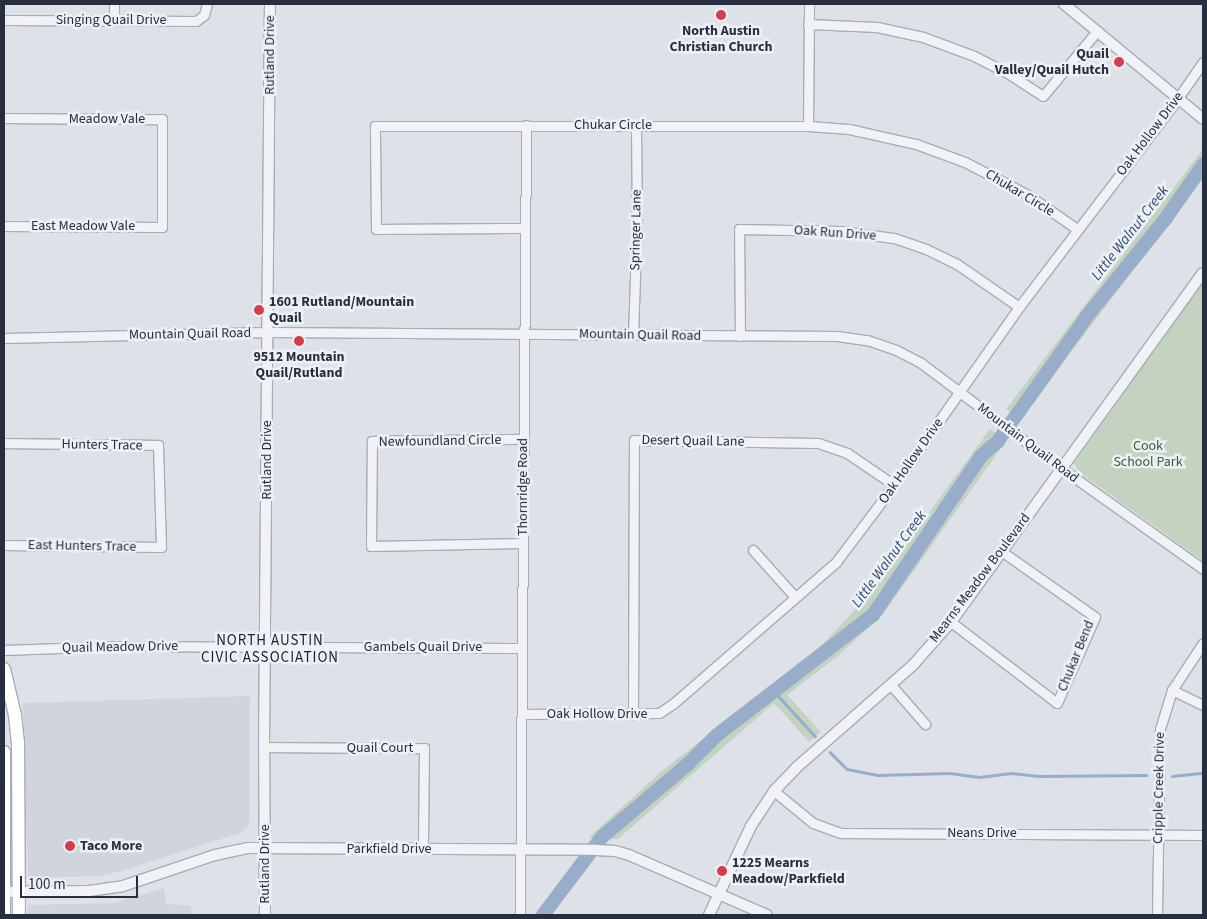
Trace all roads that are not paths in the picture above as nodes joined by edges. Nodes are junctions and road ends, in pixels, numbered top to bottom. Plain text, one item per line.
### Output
1 (114, 4) edge
2 (206, 4) edge
3 (270, 4) edge
4 (809, 4) edge
5 (1064, 4) edge
6 (4, 20) edge
7 (114, 21) junction
8 (808, 24) junction
9 (1097, 31) junction
10 (1203, 62) edge
11 (1178, 98) junction
12 (4, 118) edge
13 (1203, 119) edge
14 (526, 125) junction
15 (636, 125) junction
16 (808, 126) junction
17 (4, 226) edge
18 (162, 227) joint
19 (524, 228) junction
20 (1077, 230) junction
21 (1203, 273) edge
22 (1019, 307) junction
23 (268, 332) junction
24 (524, 334) junction
25 (633, 335) junction
26 (740, 336) junction
27 (4, 338) edge
28 (960, 391) junction
29 (523, 439) junction
30 (4, 443) edge
31 (1061, 468) junction
32 (894, 485) junction
33 (522, 543) junction
34 (4, 545) edge
35 (161, 547) joint
36 (753, 550) dead end
37 (1001, 551) junction
38 (1203, 569) edge
39 (795, 597) junction
40 (951, 622) junction
41 (1203, 643) edge
42 (266, 646) junction
43 (521, 648) junction
44 (4, 650) edge
45 (4, 669) edge
46 (891, 685) junction
47 (1172, 690) junction
48 (1203, 705) edge
49 (522, 714) junction
50 (633, 715) junction
51 (925, 724) dead end
52 (264, 747) junction
53 (4, 753) edge
54 (19, 754) junction
55 (774, 791) junction
56 (1158, 835) junction
57 (1203, 835) edge
58 (264, 848) junction
59 (423, 849) junction
60 (522, 850) junction
61 (4, 892) edge
62 (19, 892) junction
63 (719, 894) junction
64 (4, 915) edge
65 (19, 915) edge
66 (265, 915) edge
67 (520, 915) edge
68 (709, 915) edge
69 (767, 915) edge
70 (1157, 915) edge

1 - 7 street
2 - 7 street, Singing Quail Drive
3 - 23 street, Rutland Drive
4 - 8 street
5 - 9 street
6 - 7 street, Singing Quail Drive
8 - 9 street
8 - 16 street
9 - 11 street
10 - 11 street, Oak Hollow Drive
11 - 13 street
11 - 20 street, Oak Hollow Drive
12 - 18 street, Meadow Vale
14 - 15 street, Chukar Circle
14 - 19 street, Thornridge Road
14 - 19 street, Chukar Circle
15 - 16 street, Chukar Circle
15 - 25 street, Springer Lane
16 - 20 street, Chukar Circle
17 - 18 street, East Meadow Vale
19 - 24 street, Thornridge Road
20 - 22 street, Oak Hollow Drive
21 - 31 street, Mearns Meadow Boulevard
22 - 26 street, Oak Run Drive
22 - 28 street, Oak Hollow Drive
23 - 24 street, Mountain Quail Road
23 - 27 street, Mountain Quail Road
23 - 42 street, Rutland Drive
24 - 25 street, Mountain Quail Road
24 - 29 street, Thornridge Road
25 - 26 street, Mountain Quail Road
26 - 28 street, Mountain Quail Road
28 - 31 street, Mountain Quail Road
28 - 32 street, Oak Hollow Drive
29 - 33 street, Thornridge Road
29 - 33 street, Newfoundland Circle
30 - 35 street, Hunters Trace
31 - 37 street, Mearns Meadow Boulevard
31 - 38 street, Mountain Quail Road
32 - 39 street, Oak Hollow Drive
32 - 50 street, Desert Quail Lane
33 - 43 street, Thornridge Road
34 - 35 street, East Hunters Trace
36 - 39 street
37 - 40 street, Mearns Meadow Boulevard
37 - 40 street, Chukar Bend
39 - 50 street, Oak Hollow Drive
40 - 46 street, Mearns Meadow Boulevard
41 - 47 street, Cripple Creek Drive
42 - 43 street, Gambels Quail Drive
42 - 44 street, Quail Meadow Drive
42 - 52 street, Rutland Drive
43 - 49 street, Thornridge Road
45 - 54 main road
46 - 51 street
46 - 55 street, Mearns Meadow Boulevard
47 - 48 street
47 - 56 street, Cripple Creek Drive
49 - 50 street, Oak Hollow Drive
49 - 60 street, Thornridge Road
52 - 58 street, Rutland Drive
52 - 59 street, Quail Court
53 - 54 main road
53 - 61 main road
54 - 62 main road
55 - 56 street, Neans Drive
55 - 63 street, Mearns Meadow Boulevard
56 - 57 street, Neans Drive
56 - 70 street, Cripple Creek Drive
58 - 59 street, Parkfield Drive
58 - 62 street, Parkfield Drive
58 - 66 street, Rutland Drive
59 - 60 street, Parkfield Drive
60 - 63 street, Parkfield Drive
60 - 67 street, Thornridge Road
61 - 62 street, Parkfield Drive
61 - 64 main road
62 - 65 main road
63 - 68 street, Mearns Meadow Boulevard
63 - 69 street, Parkfield Drive

